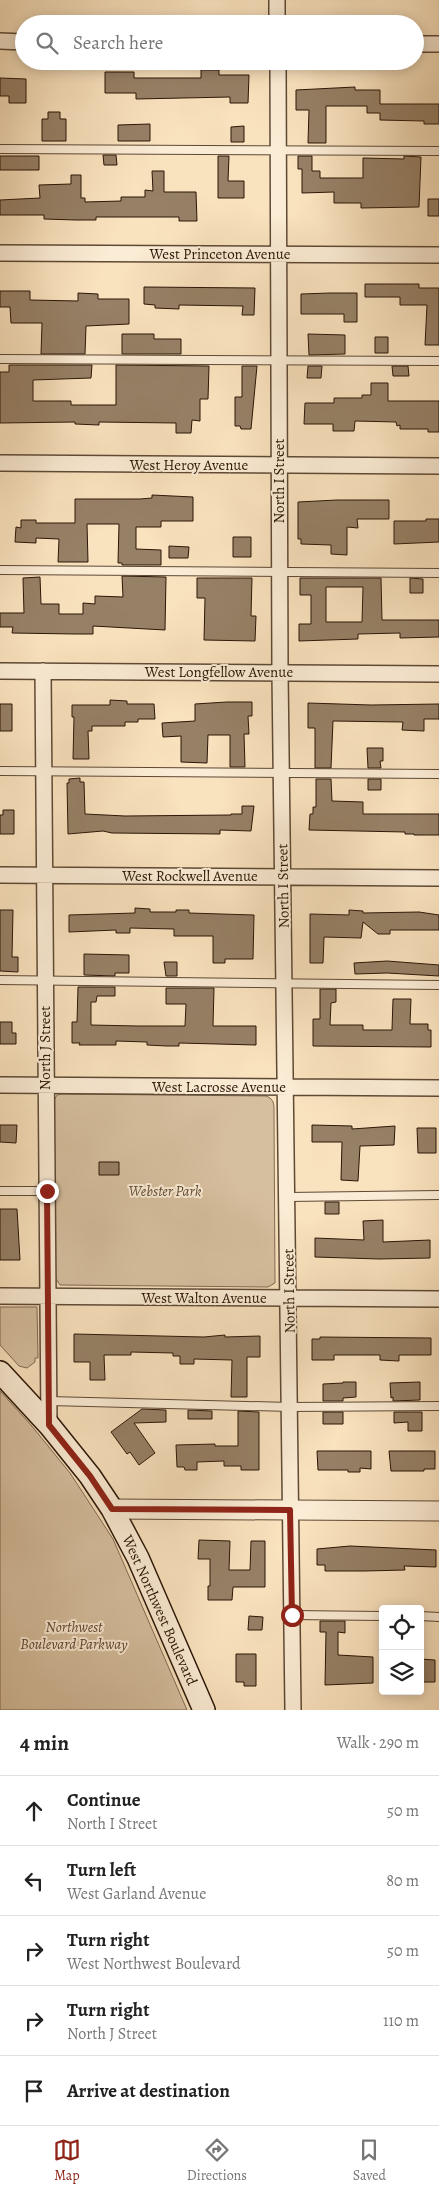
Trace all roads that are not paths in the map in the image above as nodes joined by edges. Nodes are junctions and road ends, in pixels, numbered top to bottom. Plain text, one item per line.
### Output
1 (277, 0) edge
2 (277, 15) edge
3 (0, 41) edge
4 (15, 42) edge
5 (424, 44) edge
6 (439, 44) edge
7 (278, 70) edge
8 (0, 149) edge
9 (278, 151) junction
10 (439, 151) edge
11 (0, 253) edge
12 (279, 254) junction
13 (439, 255) edge
14 (0, 359) edge
15 (279, 360) junction
16 (439, 361) edge
17 (0, 463) edge
18 (279, 466) junction
19 (439, 466) edge
20 (0, 570) edge
21 (280, 573) junction
22 (439, 573) edge
23 (0, 671) edge
24 (43, 672) junction
25 (280, 673) junction
26 (439, 674) edge
27 (0, 771) edge
28 (43, 772) junction
29 (282, 773) junction
30 (439, 774) edge
31 (0, 876) edge
32 (44, 876) junction
33 (283, 876) junction
34 (439, 878) edge
35 (0, 980) edge
36 (45, 981) junction
37 (284, 984) junction
38 (439, 985) edge
39 (0, 1085) edge
40 (45, 1086) junction
41 (286, 1087) junction
42 (439, 1088) edge
43 (0, 1191) edge
44 (47, 1191) junction
45 (439, 1195) edge
46 (288, 1197) junction
47 (0, 1296) edge
48 (49, 1297) junction
49 (290, 1298) junction
50 (439, 1299) edge
51 (0, 1372) edge
52 (49, 1401) junction
53 (439, 1406) edge
54 (290, 1407) junction
55 (49, 1425) junction
56 (112, 1509) junction
57 (290, 1510) junction
58 (439, 1512) edge
59 (292, 1615) junction
60 (379, 1616) edge
61 (424, 1616) edge
62 (439, 1617) edge
63 (204, 1710) edge
64 (294, 1710) edge

1 - 2 street
3 - 4 street
5 - 6 street
7 - 9 street, North I Street
8 - 9 lane
9 - 10 lane
9 - 12 street, North I Street
11 - 12 street, West Princeton Avenue
12 - 13 street, West Princeton Avenue
12 - 15 street, North I Street
14 - 15 lane
15 - 16 lane
15 - 18 street, North I Street
17 - 18 street, West Heroy Avenue
18 - 19 street, West Heroy Avenue
18 - 21 street, North I Street
20 - 21 lane
21 - 22 lane
21 - 25 street, North I Street
23 - 24 street, West Longfellow Avenue
24 - 25 street, West Longfellow Avenue
24 - 28 street, North J Street
25 - 26 street, West Longfellow Avenue
25 - 29 street, North I Street
27 - 28 lane
28 - 29 lane
28 - 32 street, North J Street
29 - 30 lane
29 - 33 street, North I Street
31 - 32 street, West Rockwell Avenue
32 - 33 street, West Rockwell Avenue
32 - 36 street, North J Street
33 - 34 street, West Rockwell Avenue
33 - 37 street, North I Street
35 - 36 lane
36 - 37 lane
36 - 40 street, North J Street
37 - 38 lane
37 - 41 street, North I Street
39 - 40 street, West Lacrosse Avenue
40 - 41 street, West Lacrosse Avenue
40 - 44 street, North J Street
41 - 42 street, West Lacrosse Avenue
41 - 46 street, North I Street
43 - 44 lane
44 - 48 street, North J Street
45 - 46 lane
46 - 49 street, North I Street
47 - 48 street, West Walton Avenue
48 - 49 street, West Walton Avenue
48 - 52 street, North J Street
49 - 50 street, West Walton Avenue
49 - 54 street, North I Street
51 - 55 main road, West Northwest Boulevard
52 - 54 lane
52 - 55 street, North J Street
53 - 54 lane
54 - 57 street, North I Street
55 - 56 main road, West Northwest Boulevard
56 - 57 street
56 - 63 main road, West Northwest Boulevard
57 - 58 street
57 - 59 street, North I Street
59 - 60 lane
59 - 64 street, North I Street
61 - 62 lane

